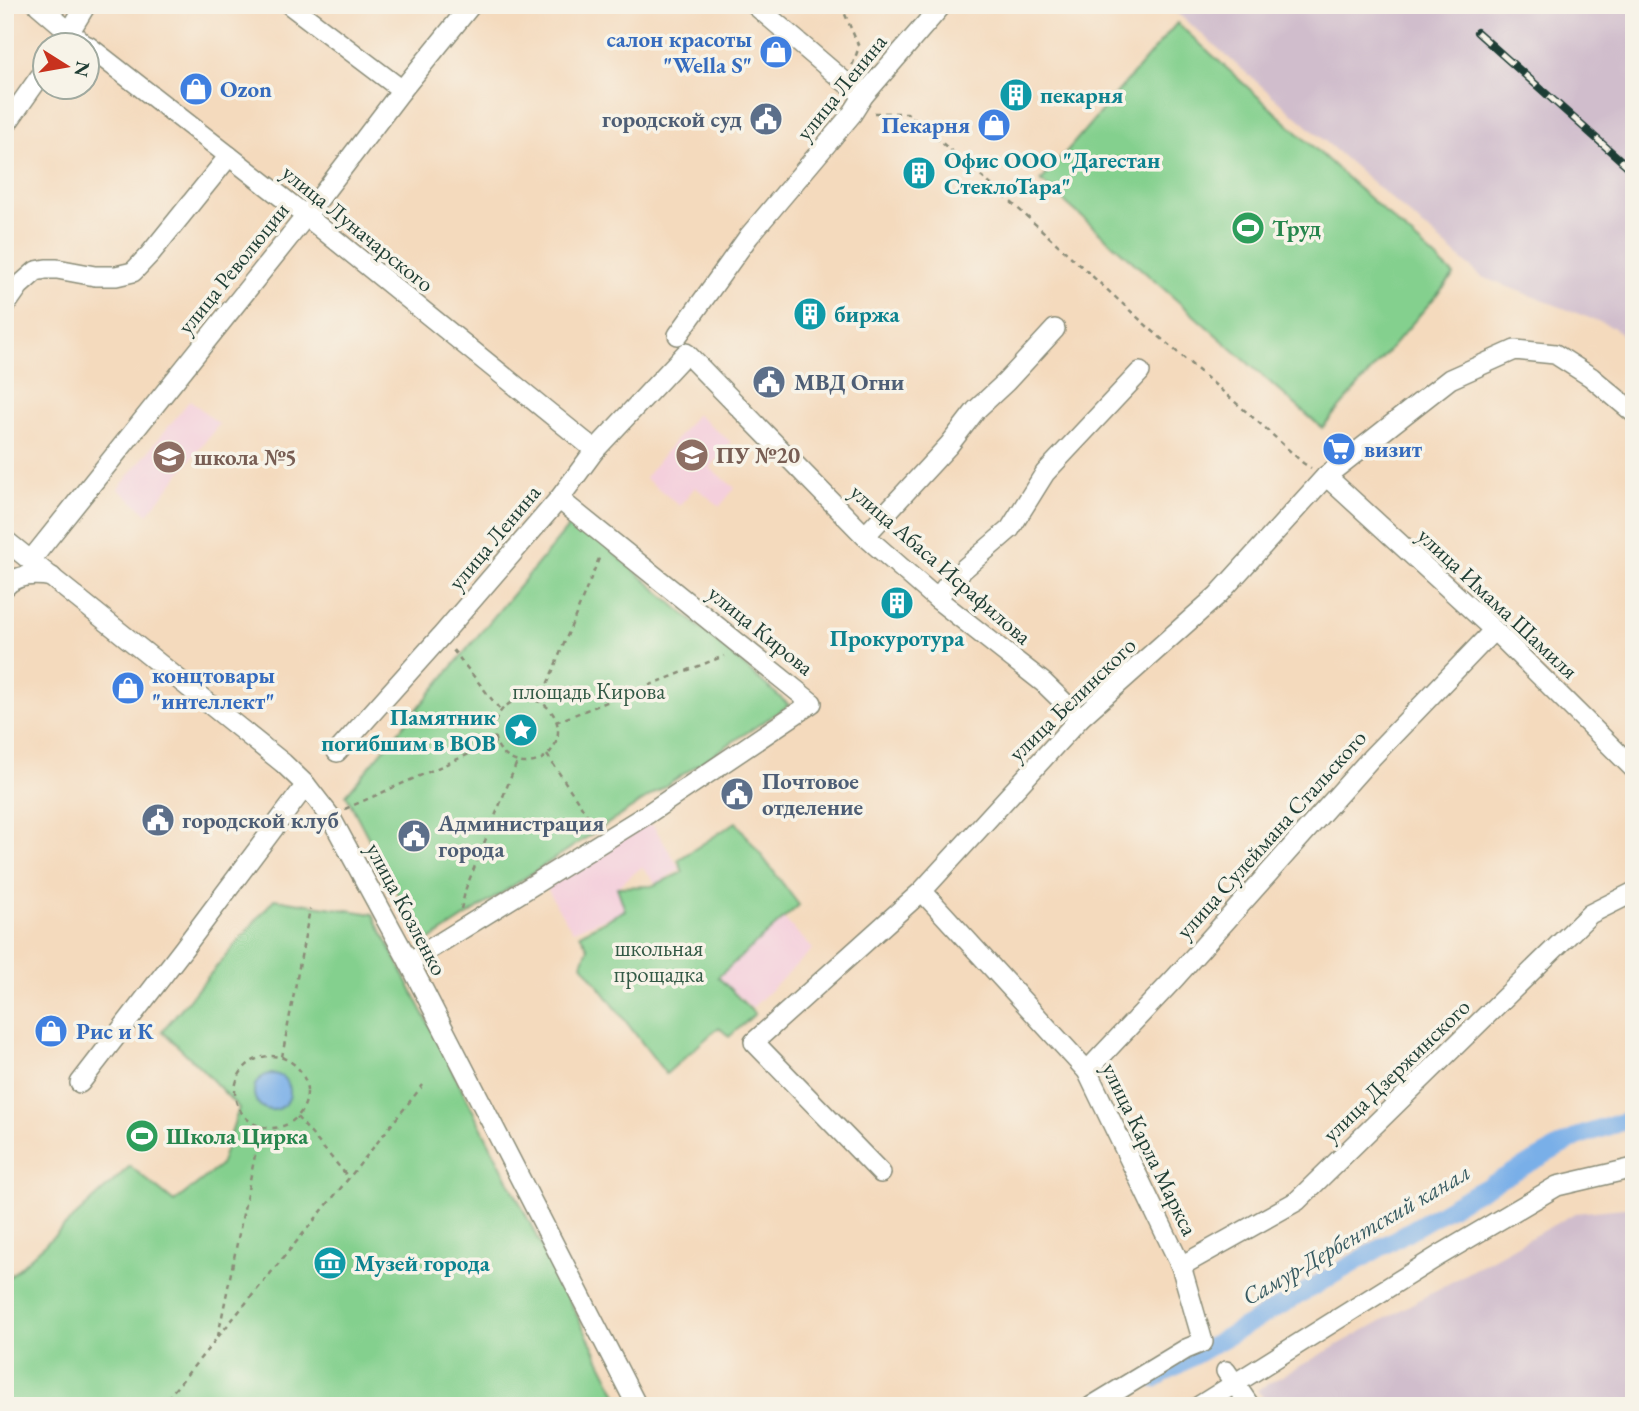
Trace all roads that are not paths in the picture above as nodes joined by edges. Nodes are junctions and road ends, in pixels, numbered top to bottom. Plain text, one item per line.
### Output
1 (38, 5) edge
2 (86, 5) edge
3 (290, 5) edge
4 (471, 5) edge
5 (755, 5) edge
6 (942, 5) edge
7 (59, 32) edge
8 (69, 32) edge
9 (102, 58) edge
10 (32, 88) edge
11 (402, 90) junction
12 (864, 95) junction
13 (5, 126) edge
14 (229, 156) junction
15 (306, 216) junction
16 (5, 306) edge
17 (1055, 329) dead end
18 (678, 335) dead end
19 (686, 354) joint
20 (1140, 372) dead end
21 (1634, 413) edge
22 (595, 450) junction
23 (1326, 476) junction
24 (559, 499) junction
25 (864, 536) junction
26 (5, 540) edge
27 (5, 549) edge
28 (31, 560) junction
29 (52, 577) junction
30 (8, 584) edge
31 (937, 599) junction
32 (1494, 630) junction
33 (1080, 718) junction
34 (337, 752) dead end
35 (1634, 769) edge
36 (306, 785) junction
37 (922, 891) junction
38 (1634, 892) edge
39 (408, 962) junction
40 (1087, 1071) junction
41 (80, 1083) dead end
42 (1634, 1168) edge
43 (881, 1173) dead end
44 (1181, 1266) junction
45 (1231, 1377) junction
46 (637, 1406) edge
47 (1092, 1406) edge
48 (1199, 1406) edge
49 (1250, 1406) edge

1 - 7 street, улица Луначарского
2 - 8 street
3 - 11 street
4 - 11 street, улица Революции
5 - 12 street
6 - 12 street, улица Ленина
9 - 14 street, улица Луначарского
10 - 13 street
11 - 15 street, улица Революции
12 - 18 street, улица Ленина
14 - 15 street, улица Луначарского
14 - 16 street
15 - 22 street, улица Луначарского
15 - 28 street, улица Революции
17 - 25 street
19 - 22 street, улица Ленина
19 - 25 street, улица Абаса Исрафилова
20 - 31 street
21 - 23 street, улица Белинского
22 - 24 street, улица Ленина
23 - 32 street, улица Имама Шамиля
23 - 33 street, улица Белинского
24 - 34 street, улица Ленина
24 - 39 street, улица Кирова
25 - 31 street, улица Абаса Исрафилова
26 - 28 street, улица Козленко
27 - 30 street
28 - 29 street, улица Козленко
29 - 30 street
29 - 36 street, улица Козленко
31 - 33 street, улица Абаса Исрафилова
32 - 35 street, улица Имама Шамиля
32 - 40 street, улица Сулеймана Стальского
33 - 37 street, улица Белинского
36 - 39 street, улица Козленко
36 - 41 street
37 - 40 street, улица Карла Маркса
37 - 43 street, улица Белинского
38 - 44 street, улица Дзержинского
39 - 46 street, улица Козленко
40 - 44 street, улица Карла Маркса
42 - 45 street
44 - 47 street, улица Карла Маркса
45 - 48 street
45 - 49 street

